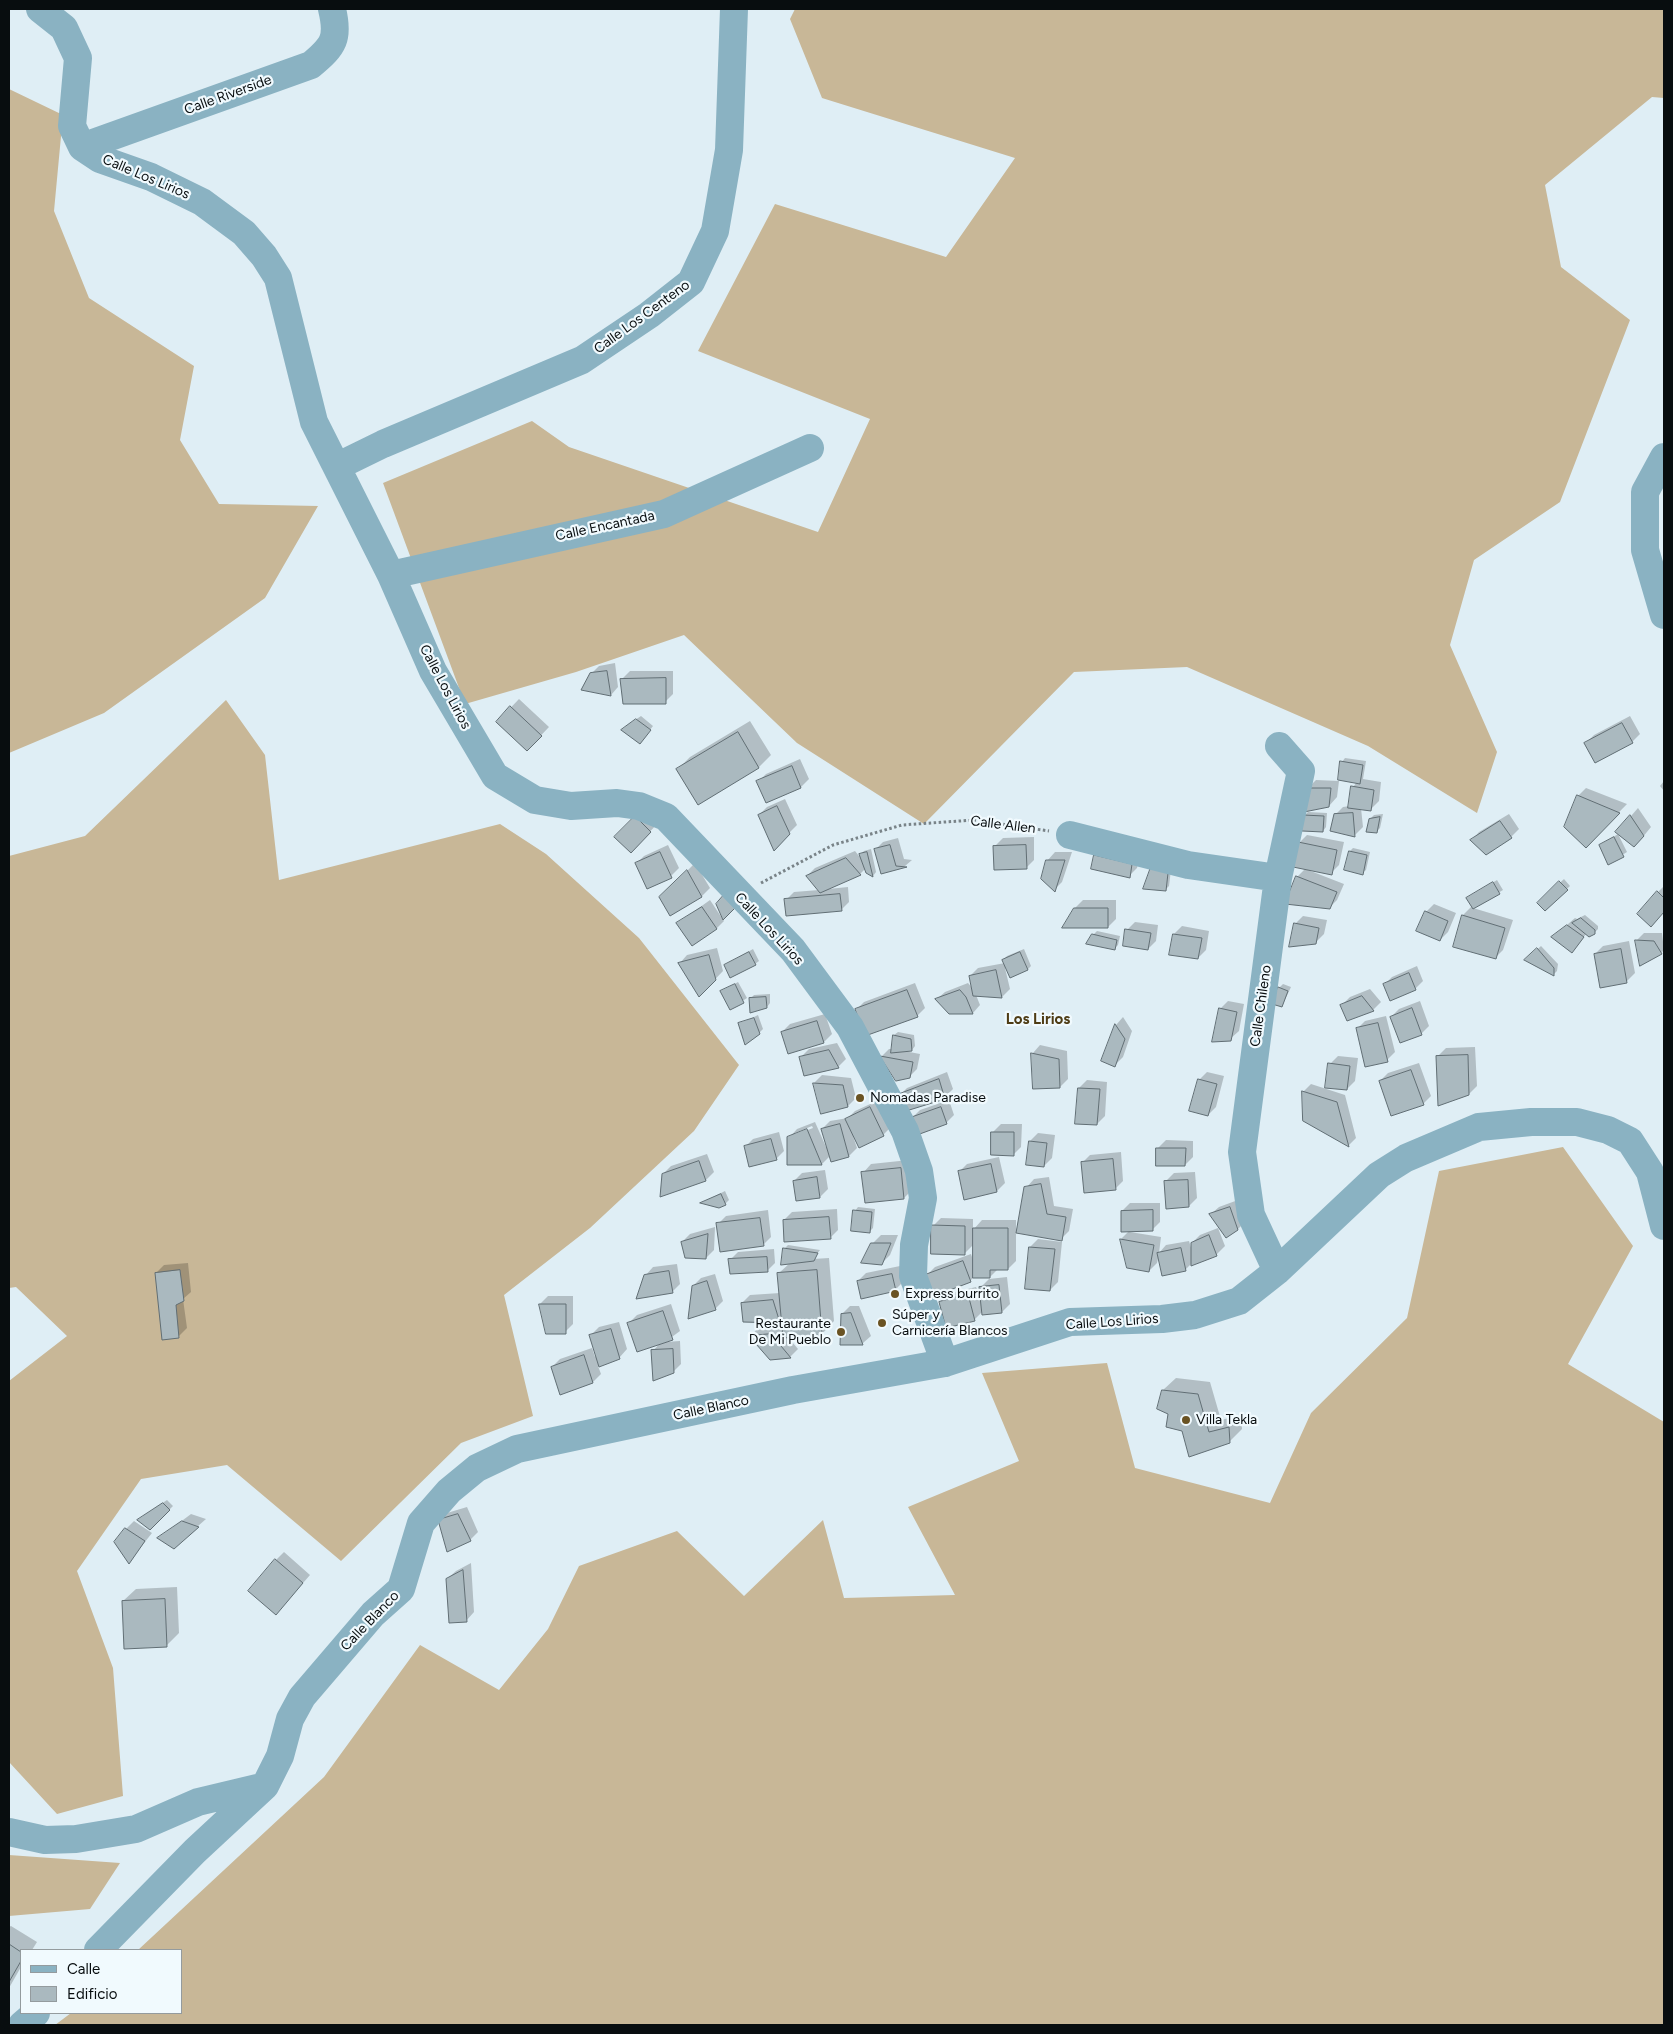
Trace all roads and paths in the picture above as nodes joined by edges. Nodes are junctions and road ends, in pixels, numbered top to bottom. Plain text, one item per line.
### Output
1 (40, 9) edge
2 (332, 9) edge
3 (734, 9) edge
4 (82, 147) junction
5 (810, 448) dead end
6 (1664, 457) edge
7 (338, 466) junction
8 (391, 574) junction
9 (1664, 615) edge
10 (1279, 746) dead end
11 (1070, 834) joint
12 (1278, 878) junction
13 (738, 895) junction
14 (1664, 1226) edge
15 (1277, 1271) junction
16 (945, 1363) junction
17 (265, 1786) junction
18 (9, 1832) edge
19 (99, 1949) edge
20 (35, 2014) edge
21 (22, 2025) edge

1 - 4 street
2 - 4 street, Calle Riverside
3 - 7 street, Calle Los Centeno
4 - 7 street, Calle Los Lirios
5 - 8 street, Calle Encantada
6 - 9 street
7 - 8 street, Calle Los Lirios
8 - 13 street, Calle Los Lirios
10 - 12 street, Calle Chileno
11 - 12 street
11 - 13 path, Calle Allen
12 - 15 street, Calle Chileno
13 - 16 street, Calle Los Lirios
14 - 15 street, Calle Los Lirios
15 - 16 street, Calle Los Lirios
16 - 17 street, Calle Blanco
17 - 18 street
17 - 19 street, Calle Blanco
20 - 21 street

